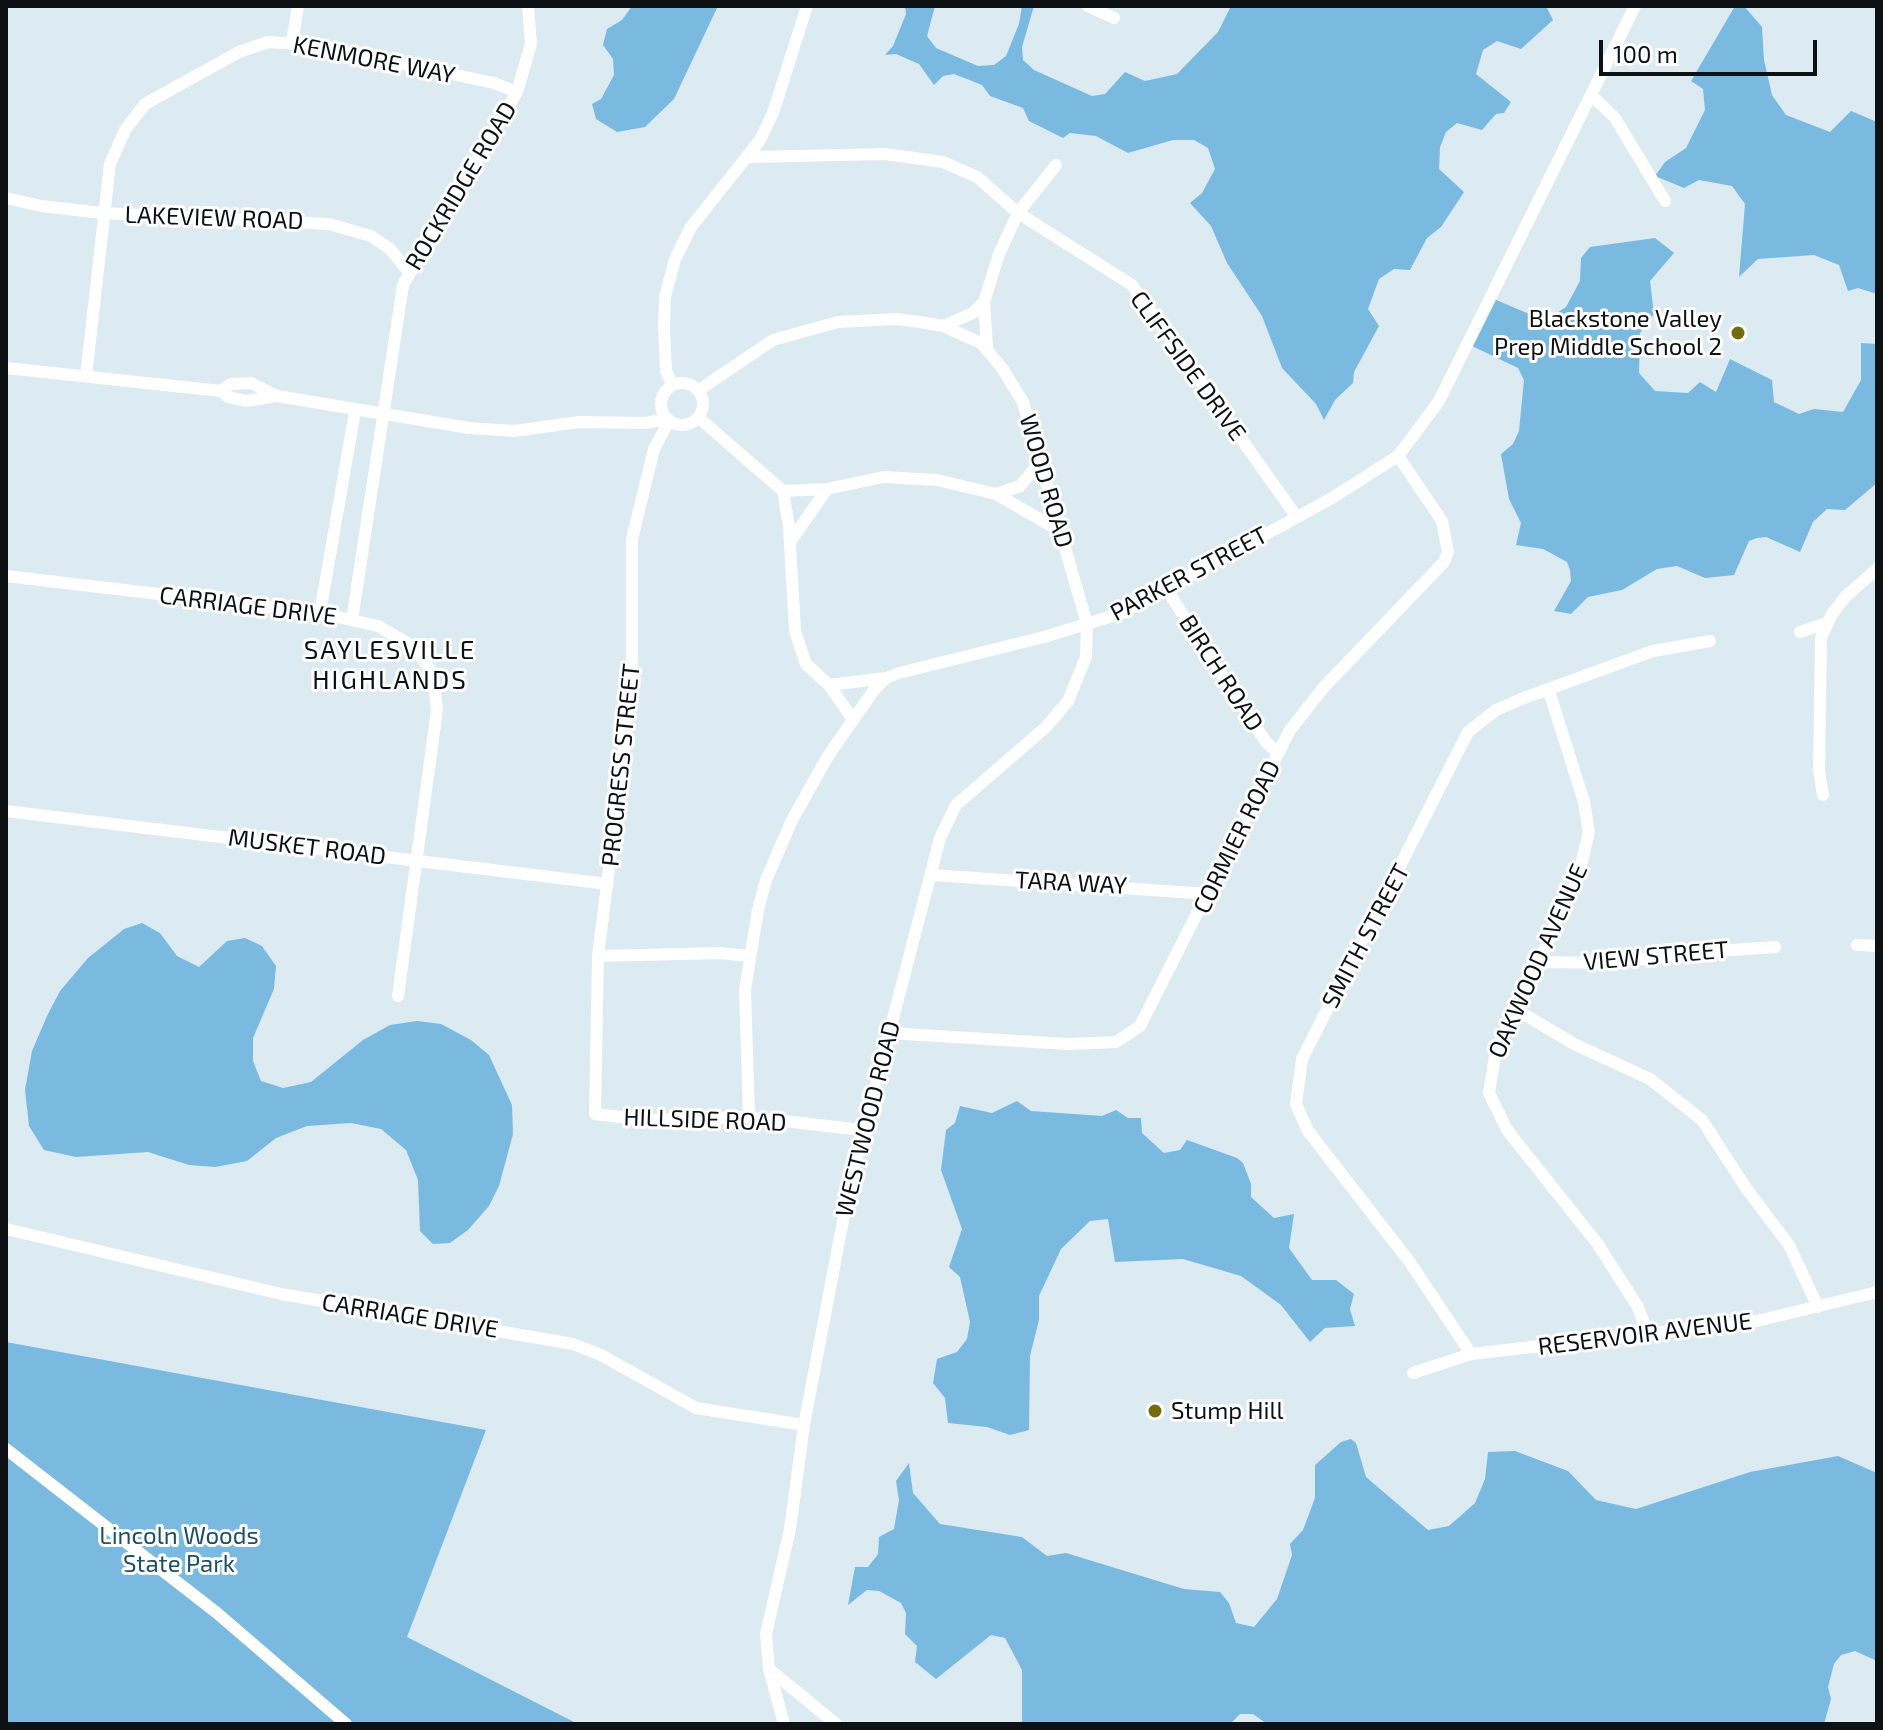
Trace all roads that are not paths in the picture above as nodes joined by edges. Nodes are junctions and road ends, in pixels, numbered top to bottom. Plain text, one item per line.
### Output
1 (298, 6) edge
2 (528, 6) edge
3 (807, 6) edge
4 (1088, 6) edge
5 (1635, 6) edge
6 (1114, 18) dead end
7 (292, 42) junction
8 (517, 92) junction
9 (1591, 95) junction
10 (750, 157) junction
11 (1056, 165) dead end
12 (6, 198) edge
13 (1665, 201) dead end
14 (102, 213) junction
15 (1018, 213) junction
16 (408, 271) junction
17 (984, 302) junction
18 (943, 326) junction
19 (987, 347) junction
20 (6, 368) edge
21 (86, 376) junction
22 (672, 384) junction
23 (699, 390) junction
24 (355, 411) junction
25 (383, 415) junction
26 (699, 418) junction
27 (667, 420) junction
28 (1398, 456) junction
29 (1041, 461) junction
30 (827, 489) junction
31 (783, 491) junction
32 (996, 494) junction
33 (1296, 516) junction
34 (1060, 531) junction
35 (790, 542) junction
36 (1877, 569) edge
37 (6, 576) edge
38 (1167, 590) junction
39 (320, 613) junction
40 (352, 620) junction
41 (1827, 623) junction
42 (1087, 624) junction
43 (1800, 632) dead end
44 (1710, 641) dead end
45 (886, 678) junction
46 (829, 685) junction
47 (1549, 691) junction
48 (852, 718) junction
49 (1278, 753) junction
50 (1823, 795) dead end
51 (6, 811) edge
52 (415, 860) junction
53 (932, 875) junction
54 (608, 884) junction
55 (1209, 894) junction
56 (1857, 945) dead end
57 (1877, 946) edge
58 (1775, 947) dead end
59 (598, 956) junction
60 (749, 956) junction
61 (1538, 962) junction
62 (398, 996) dead end
63 (1515, 1009) junction
64 (889, 1033) junction
65 (595, 1114) joint
66 (749, 1117) junction
67 (862, 1130) junction
68 (6, 1229) edge
69 (1877, 1292) edge
70 (1818, 1307) junction
71 (1647, 1332) junction
72 (1471, 1354) junction
73 (1413, 1373) dead end
74 (804, 1425) junction
75 (6, 1449) edge
76 (769, 1669) junction
77 (346, 1724) edge
78 (784, 1724) edge
79 (836, 1724) edge

1 - 7 street
2 - 8 street, ROCKRIDGE ROAD
3 - 10 street
4 - 6 street
5 - 9 street, PARKER STREET
7 - 8 street, KENMORE WAY
7 - 14 street, KENMORE WAY
8 - 16 street, ROCKRIDGE ROAD
9 - 13 street
9 - 28 street, PARKER STREET
10 - 15 street, CLIFFSIDE DRIVE
10 - 22 street
11 - 15 street
12 - 14 street, LAKEVIEW ROAD
14 - 16 street, LAKEVIEW ROAD
14 - 21 street, KENMORE WAY
15 - 17 street
15 - 33 street, CLIFFSIDE DRIVE
16 - 25 street, ROCKRIDGE ROAD
17 - 18 street
17 - 19 street
18 - 19 street
18 - 23 street
19 - 29 street, WOOD ROAD
20 - 21 street
21 - 24 street
22 - 23 street
22 - 27 street
23 - 26 street
24 - 25 street
24 - 39 street
25 - 27 street
25 - 40 street, ROCKRIDGE ROAD
26 - 27 street
26 - 31 street
27 - 54 street, PROGRESS STREET
28 - 33 street, PARKER STREET
28 - 49 street, CORMIER ROAD
29 - 32 street
29 - 34 street, WOOD ROAD
30 - 31 street
30 - 32 street
30 - 35 street
31 - 35 street
32 - 34 street
33 - 38 street, PARKER STREET
34 - 42 street, WOOD ROAD
35 - 46 street
36 - 41 street
37 - 39 street, CARRIAGE DRIVE
38 - 42 street, PARKER STREET
38 - 49 street, BIRCH ROAD
39 - 40 street, CARRIAGE DRIVE
40 - 52 street, CARRIAGE DRIVE
41 - 43 street
41 - 50 street
42 - 45 street, PARKER STREET
42 - 53 street, WESTWOOD ROAD
44 - 47 street, SMITH STREET
45 - 46 street, PARKER STREET
45 - 48 street
46 - 48 street
47 - 61 street, OAKWOOD AVENUE
47 - 72 street, SMITH STREET
48 - 60 street
49 - 55 street, CORMIER ROAD
51 - 52 street, MUSKET ROAD
52 - 54 street, MUSKET ROAD
52 - 62 street, CARRIAGE DRIVE
53 - 55 street, TARA WAY
53 - 64 street, WESTWOOD ROAD
54 - 59 street, PROGRESS STREET
55 - 64 street, CORMIER ROAD
56 - 57 street
58 - 61 street, VIEW STREET
59 - 60 street
59 - 65 street, PROGRESS STREET
60 - 66 street
61 - 63 street, OAKWOOD AVENUE
63 - 70 street
63 - 71 street, OAKWOOD AVENUE
64 - 67 street, WESTWOOD ROAD
65 - 66 street, HILLSIDE ROAD
66 - 67 street, HILLSIDE ROAD
67 - 74 street, WESTWOOD ROAD
68 - 74 street, CARRIAGE DRIVE
69 - 70 street, RESERVOIR AVENUE
70 - 71 street, RESERVOIR AVENUE
71 - 72 street, RESERVOIR AVENUE
72 - 73 street, RESERVOIR AVENUE
74 - 76 street, WESTWOOD ROAD
75 - 77 street
76 - 78 street, WESTWOOD ROAD
76 - 79 street

